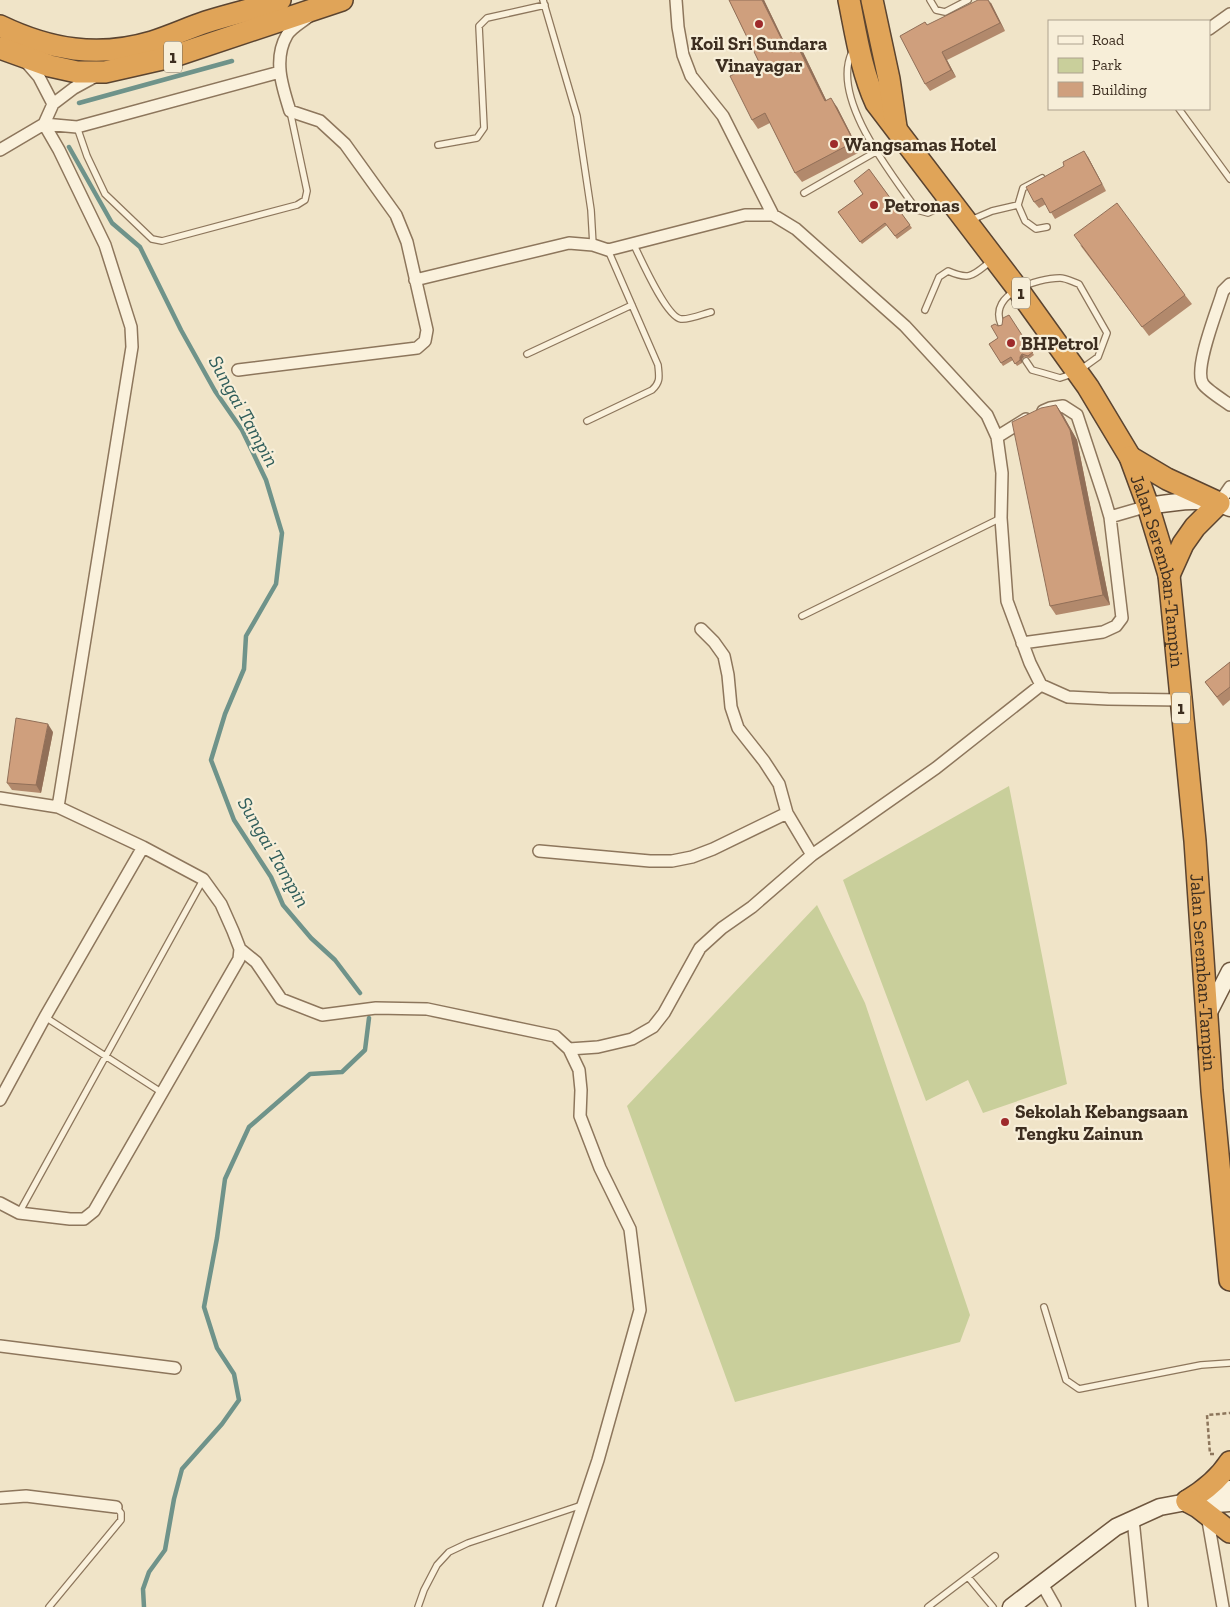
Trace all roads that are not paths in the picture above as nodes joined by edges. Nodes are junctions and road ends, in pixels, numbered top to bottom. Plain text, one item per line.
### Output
1 (280, 0) edge
2 (342, 0) edge
3 (676, 0) edge
4 (849, 0) edge
5 (872, 0) edge
6 (930, 0) edge
7 (968, 0) edge
8 (544, 3) edge
9 (320, 8) junction
10 (1230, 14) edge
11 (0, 26) edge
12 (1210, 28) edge
13 (858, 41) junction
14 (0, 48) edge
15 (19, 56) junction
16 (105, 72) junction
17 (280, 72) junction
18 (53, 104) junction
19 (1180, 110) edge
20 (290, 111) junction
21 (44, 124) junction
22 (76, 127) junction
23 (899, 132) junction
24 (438, 145) dead end
25 (0, 150) edge
26 (876, 152) junction
27 (1042, 178) edge
28 (1230, 179) edge
29 (804, 193) dead end
30 (952, 201) junction
31 (1018, 205) junction
32 (773, 215) junction
33 (967, 222) junction
34 (1047, 227) dead end
35 (634, 243) junction
36 (593, 245) junction
37 (608, 250) junction
38 (994, 258) junction
39 (415, 280) junction
40 (1230, 284) edge
41 (1017, 288) junction
42 (632, 305) junction
43 (925, 310) dead end
44 (711, 312) dead end
45 (1001, 324) edge
46 (527, 354) dead end
47 (1026, 361) edge
48 (238, 370) dead end
49 (1077, 373) junction
50 (1230, 405) edge
51 (587, 421) dead end
52 (997, 437) junction
53 (1130, 457) junction
54 (1226, 499) edge
55 (1148, 506) junction
56 (1110, 517) junction
57 (1001, 518) junction
58 (1169, 575) junction
59 (802, 616) dead end
60 (701, 629) dead end
61 (1022, 642) junction
62 (1042, 685) junction
63 (1181, 700) junction
64 (0, 798) edge
65 (58, 807) junction
66 (786, 813) junction
67 (143, 848) junction
68 (539, 851) dead end
69 (812, 855) junction
70 (203, 879) junction
71 (240, 949) junction
72 (1230, 971) edge
73 (1207, 1016) junction
74 (44, 1017) junction
75 (569, 1049) junction
76 (105, 1056) junction
77 (161, 1092) junction
78 (0, 1100) edge
79 (0, 1203) edge
80 (19, 1212) junction
81 (1228, 1218) edge
82 (1230, 1280) edge
83 (1044, 1307) dead end
84 (0, 1346) edge
85 (1230, 1363) edge
86 (175, 1368) dead end
87 (1230, 1462) edge
88 (1230, 1489) edge
89 (0, 1498) edge
90 (1201, 1503) junction
91 (1230, 1503) edge
92 (583, 1504) junction
93 (116, 1508) joint
94 (1133, 1519) junction
95 (1230, 1532) edge
96 (995, 1556) dead end
97 (968, 1577) junction
98 (1042, 1584) junction
99 (48, 1607) edge
100 (418, 1607) edge
101 (549, 1607) edge
102 (928, 1607) edge
103 (993, 1607) edge
104 (1011, 1607) edge
105 (1055, 1607) edge
106 (1142, 1607) edge
107 (1223, 1607) edge

1 - 11 highway, 1
2 - 9 highway, 1
3 - 32 street
4 - 13 highway, 1
5 - 23 highway, Jalan Seremban-Tampin / 1
6 - 7 lane
8 - 24 lane
8 - 36 lane
9 - 16 highway, 1
9 - 17 street
10 - 12 street
13 - 23 highway, 1
13 - 26 lane
14 - 15 highway, 1
15 - 16 highway, 1
15 - 18 street
16 - 18 street
17 - 20 street
17 - 22 street
18 - 21 street
19 - 28 lane
20 - 22 lane
20 - 39 street
21 - 22 street
21 - 25 street
21 - 65 street
23 - 26 lane
23 - 30 highway, Jalan Seremban-Tampin / 1
26 - 29 lane
26 - 30 lane
27 - 31 lane
30 - 33 highway, Jalan Seremban-Tampin / 1
31 - 33 lane
31 - 34 lane
32 - 35 street
32 - 52 street
33 - 38 highway, Jalan Seremban-Tampin / 1
35 - 37 street
35 - 44 lane
36 - 37 street
36 - 39 street
37 - 42 lane
38 - 41 highway, Jalan Seremban-Tampin / 1
38 - 43 lane
39 - 48 street
40 - 50 street
41 - 45 lane
41 - 49 highway, Jalan Seremban-Tampin / 1
41 - 49 lane
42 - 46 lane
42 - 51 lane
47 - 49 lane
49 - 53 highway, Jalan Seremban-Tampin / 1
52 - 56 street
52 - 57 street
53 - 54 highway
53 - 55 highway, Jalan Seremban-Tampin / 1
54 - 55 street
54 - 58 highway
55 - 56 street
55 - 58 highway, Jalan Seremban-Tampin / 1
56 - 61 street
57 - 59 lane
57 - 61 street
58 - 63 highway, Jalan Seremban-Tampin / 1
60 - 66 street
61 - 62 street
62 - 63 street
62 - 69 street
63 - 73 highway, Jalan Seremban-Tampin / 1
64 - 65 street
65 - 67 street
66 - 68 street
66 - 69 street
67 - 70 street
67 - 74 street
69 - 75 street
70 - 71 street
70 - 76 lane
71 - 75 street
71 - 77 street
72 - 73 street
73 - 81 highway, Jalan Seremban-Tampin / 1
74 - 76 lane
74 - 78 street
75 - 92 street
76 - 77 lane
76 - 80 lane
77 - 80 street
79 - 80 street
81 - 82 highway, Jalan Seremban-Tampin / 1
83 - 85 lane
84 - 86 street
87 - 90 highway
88 - 90 street
89 - 93 street
90 - 91 street
90 - 94 street
90 - 95 highway
90 - 107 street
92 - 100 lane
92 - 101 street
93 - 99 lane
94 - 98 street
94 - 106 street
96 - 97 lane
97 - 102 lane
97 - 103 lane
98 - 104 street
98 - 105 street

